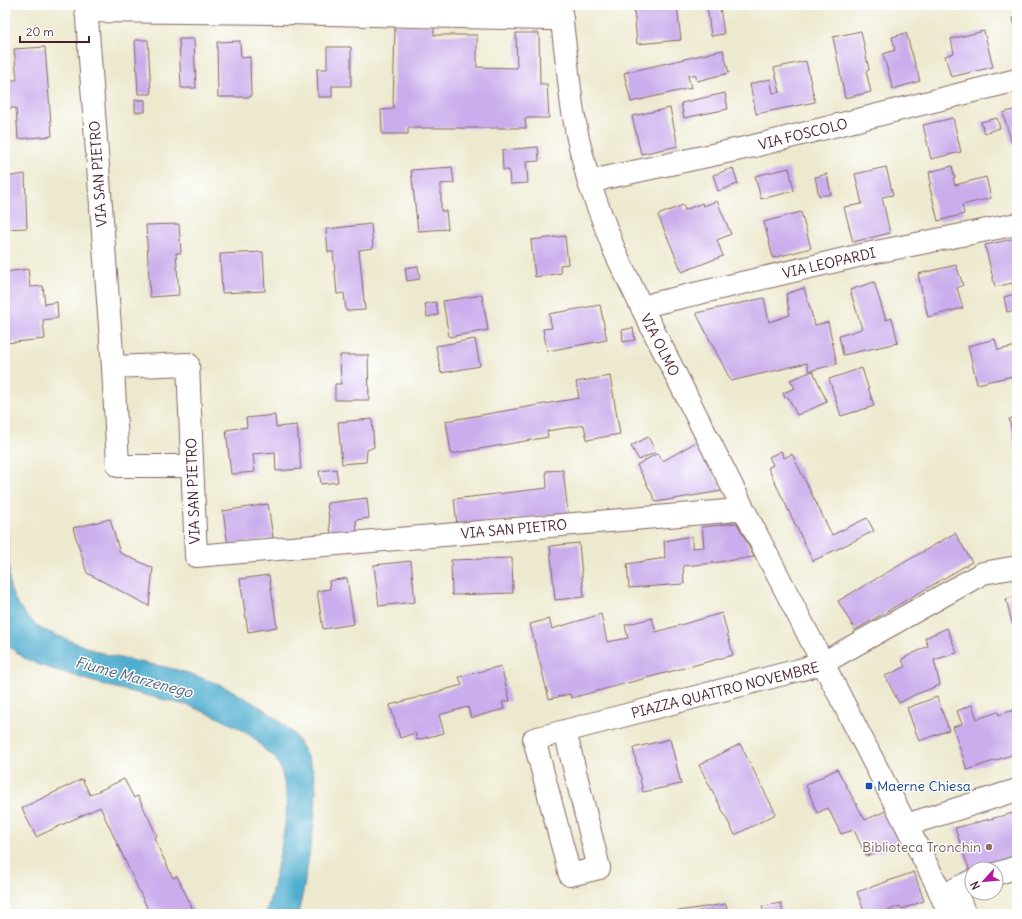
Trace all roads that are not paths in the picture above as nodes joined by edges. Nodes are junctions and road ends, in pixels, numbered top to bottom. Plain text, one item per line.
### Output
1 (86, 8) edge
2 (561, 12) edge
3 (1017, 80) edge
4 (589, 183) junction
5 (1017, 224) edge
6 (642, 308) junction
7 (112, 367) junction
8 (192, 466) junction
9 (742, 506) junction
10 (1017, 567) edge
11 (823, 663) junction
12 (565, 731) junction
13 (1017, 790) edge
14 (906, 825) junction
15 (1017, 867) edge
16 (1004, 871) edge
17 (964, 885) edge
18 (949, 914) edge
19 (966, 914) edge

1 - 2 street
1 - 7 street, VIA SAN PIETRO
2 - 4 street, VIA OLMO
3 - 4 street, VIA FOSCOLO
4 - 6 street, VIA OLMO
5 - 6 street, VIA LEOPARDI
6 - 9 street, VIA OLMO
7 - 8 street
7 - 8 street, VIA SAN PIETRO
8 - 9 street, VIA SAN PIETRO
9 - 11 street, VIA OLMO
10 - 11 street
11 - 12 street, PIAZZA QUATTRO NOVEMBRE
11 - 14 street, PIAZZA QUATTRO NOVEMBRE
12 - 12 street, PIAZZA QUATTRO NOVEMBRE
13 - 14 street
14 - 18 street, PIAZZA QUATTRO NOVEMBRE
15 - 16 street
17 - 19 street

